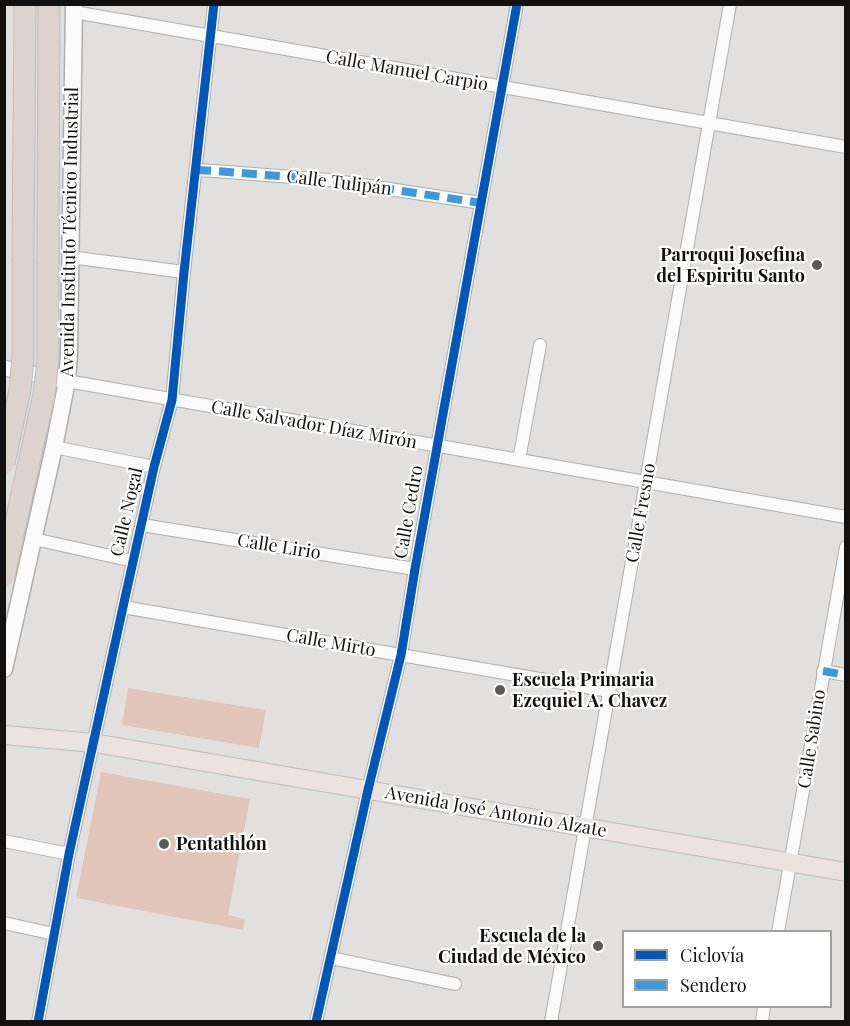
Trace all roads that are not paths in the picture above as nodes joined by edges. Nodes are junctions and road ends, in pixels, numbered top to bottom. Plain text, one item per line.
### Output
1 (25, 4) edge
2 (49, 4) edge
3 (214, 4) edge
4 (517, 4) edge
5 (730, 4) edge
6 (74, 8) edge
7 (210, 37) junction
8 (502, 87) junction
9 (708, 123) junction
10 (846, 147) edge
11 (196, 170) junction
12 (481, 203) junction
13 (70, 257) junction
14 (184, 272) junction
15 (540, 345) dead end
16 (4, 368) edge
17 (66, 381) junction
18 (172, 400) junction
19 (54, 447) junction
20 (437, 447) junction
21 (519, 460) junction
22 (4, 463) edge
23 (154, 467) junction
24 (646, 482) junction
25 (846, 517) edge
26 (142, 525) junction
27 (34, 538) junction
28 (846, 547) edge
29 (133, 561) junction
30 (415, 569) junction
31 (4, 575) edge
32 (123, 607) junction
33 (401, 655) junction
34 (4, 669) edge
35 (823, 671) junction
36 (846, 675) edge
37 (609, 691) junction
38 (4, 735) edge
39 (94, 743) junction
40 (368, 790) junction
41 (584, 827) junction
42 (4, 842) edge
43 (69, 854) junction
44 (791, 862) junction
45 (846, 872) edge
46 (4, 923) edge
47 (778, 930) edge
48 (54, 934) junction
49 (331, 958) junction
50 (455, 984) dead end
51 (38, 1022) edge
52 (316, 1022) edge
53 (551, 1022) edge

1 - 22 highway, bridge
2 - 31 highway, bridge
3 - 7 street, Calle Nogal
4 - 8 street, Calle Cedro
5 - 9 street, Calle Fresno
6 - 7 street, Calle Manuel Carpio
6 - 13 main road, Avenida Instituto Técnico Industrial
7 - 8 street, Calle Manuel Carpio
7 - 11 street, Calle Nogal
8 - 9 street, Calle Manuel Carpio
8 - 12 street, Calle Cedro
9 - 10 street, Calle Manuel Carpio
9 - 24 street, Calle Fresno
11 - 12 street, Calle Tulipán
11 - 14 street, Calle Nogal
12 - 20 street, Calle Cedro
13 - 14 street
13 - 17 main road, Avenida Instituto Técnico Industrial
14 - 18 street, Calle Nogal
15 - 21 street
16 - 17 street
17 - 18 street, Calle Salvador Díaz Mirón
17 - 19 main road, Avenida Instituto Técnico Industrial
18 - 20 street, Calle Salvador Díaz Mirón
18 - 23 street, Calle Nogal
19 - 23 street
19 - 27 main road, Avenida Instituto Técnico Industrial
20 - 21 street, Calle Salvador Díaz Mirón
20 - 30 street, Calle Cedro
21 - 24 street, Calle Salvador Díaz Mirón
23 - 26 street, Calle Nogal
24 - 25 street, Calle Salvador Díaz Mirón
24 - 37 street, Calle Fresno
26 - 29 street, Calle Nogal
26 - 30 street, Calle Lirio
27 - 29 street
27 - 34 main road, Avenida Instituto Técnico Industrial
28 - 35 street, Calle Sabino
29 - 32 street, Calle Nogal
30 - 33 street, Calle Cedro
32 - 33 street, Calle Mirto
32 - 39 street, Calle Nogal
33 - 37 street, Calle Mirto
33 - 40 street, Calle Cedro
35 - 36 street
35 - 44 street, Calle Sabino
37 - 41 street, Calle Fresno
38 - 39 main road, Avenida José Antonio Alzate
39 - 40 main road, Avenida José Antonio Alzate
39 - 43 street, Calle Nogal
40 - 41 main road, Avenida José Antonio Alzate
40 - 49 street, Calle Cedro
41 - 44 main road, Avenida José Antonio Alzate
41 - 53 street, Calle Fresno
42 - 43 street
43 - 48 street, Calle Nogal
44 - 45 main road, Avenida José Antonio Alzate
44 - 47 street, Calle Sabino
46 - 48 street
48 - 51 street, Calle Nogal
49 - 50 street
49 - 52 street, Calle Cedro

